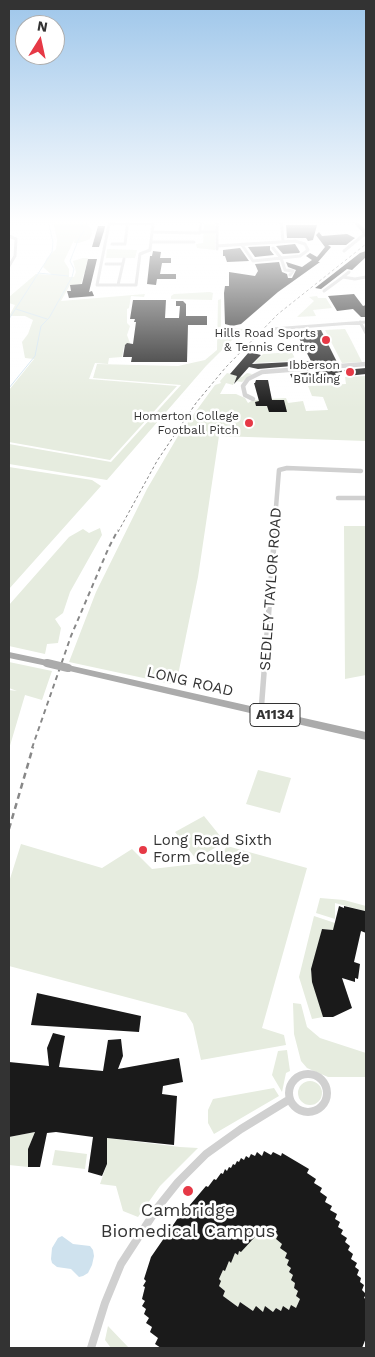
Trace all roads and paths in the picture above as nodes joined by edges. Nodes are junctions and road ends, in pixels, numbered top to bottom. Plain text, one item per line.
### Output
1 (97, 283) edge
2 (136, 283) edge
3 (334, 283) edge
4 (118, 285) joint
5 (324, 290) dead end
6 (360, 322) junction
7 (366, 322) edge
8 (272, 329) dead end
9 (366, 333) edge
10 (366, 364) edge
11 (250, 399) dead end
12 (361, 471) dead end
13 (338, 498) dead end
14 (366, 498) edge
15 (9, 655) edge
16 (46, 663) joint
17 (68, 668) joint
18 (261, 712) junction
19 (366, 736) edge
20 (290, 1099) junction
21 (91, 1348) edge

1 - 4 street
2 - 4 street
3 - 5 street
6 - 7 street
6 - 8 street
6 - 9 street
10 - 11 street
12 - 18 street, SEDLEY TAYLOR ROAD
13 - 14 street
15 - 16 main road, LONG ROAD / A1134
16 - 17 main road, LONG ROAD / A1134, bridge
17 - 18 main road, LONG ROAD / A1134
18 - 19 main road, LONG ROAD / A1134
20 - 20 street
20 - 21 street

